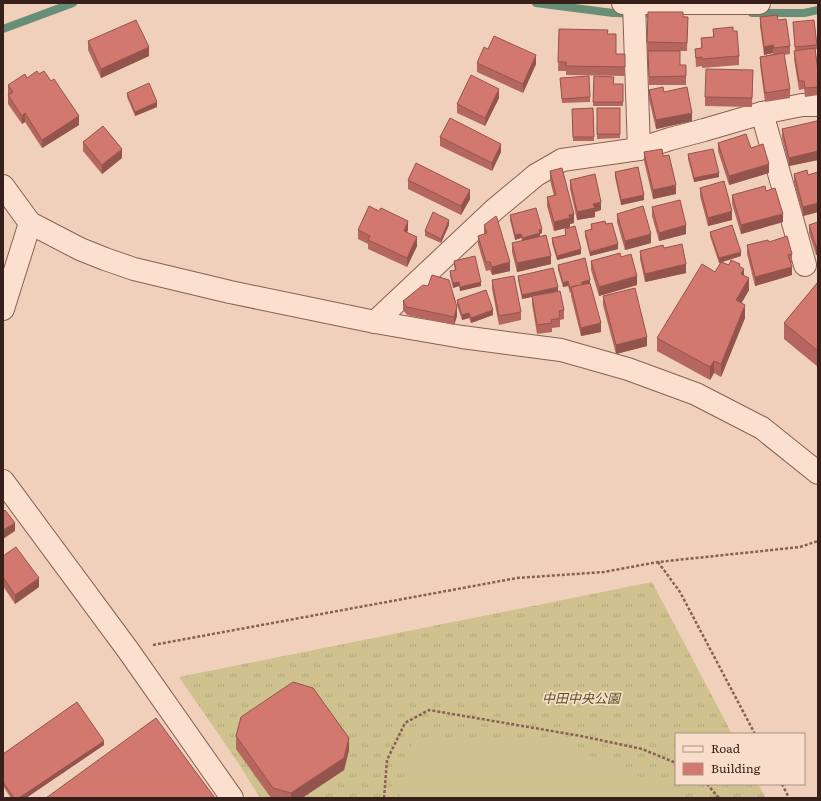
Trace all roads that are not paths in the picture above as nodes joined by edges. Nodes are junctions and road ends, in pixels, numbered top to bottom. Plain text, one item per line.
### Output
1 (629, 3) edge
2 (759, 3) edge
3 (818, 105) edge
4 (762, 113) junction
5 (639, 149) junction
6 (3, 186) edge
7 (30, 224) junction
8 (805, 265) dead end
9 (3, 309) edge
10 (375, 322) junction
11 (818, 473) edge
12 (3, 481) edge
13 (232, 798) edge

1 - 2 street
1 - 5 street
3 - 4 street
4 - 5 street
4 - 8 street
5 - 10 street
6 - 7 street
7 - 9 street
7 - 10 street
10 - 11 street
12 - 13 street

